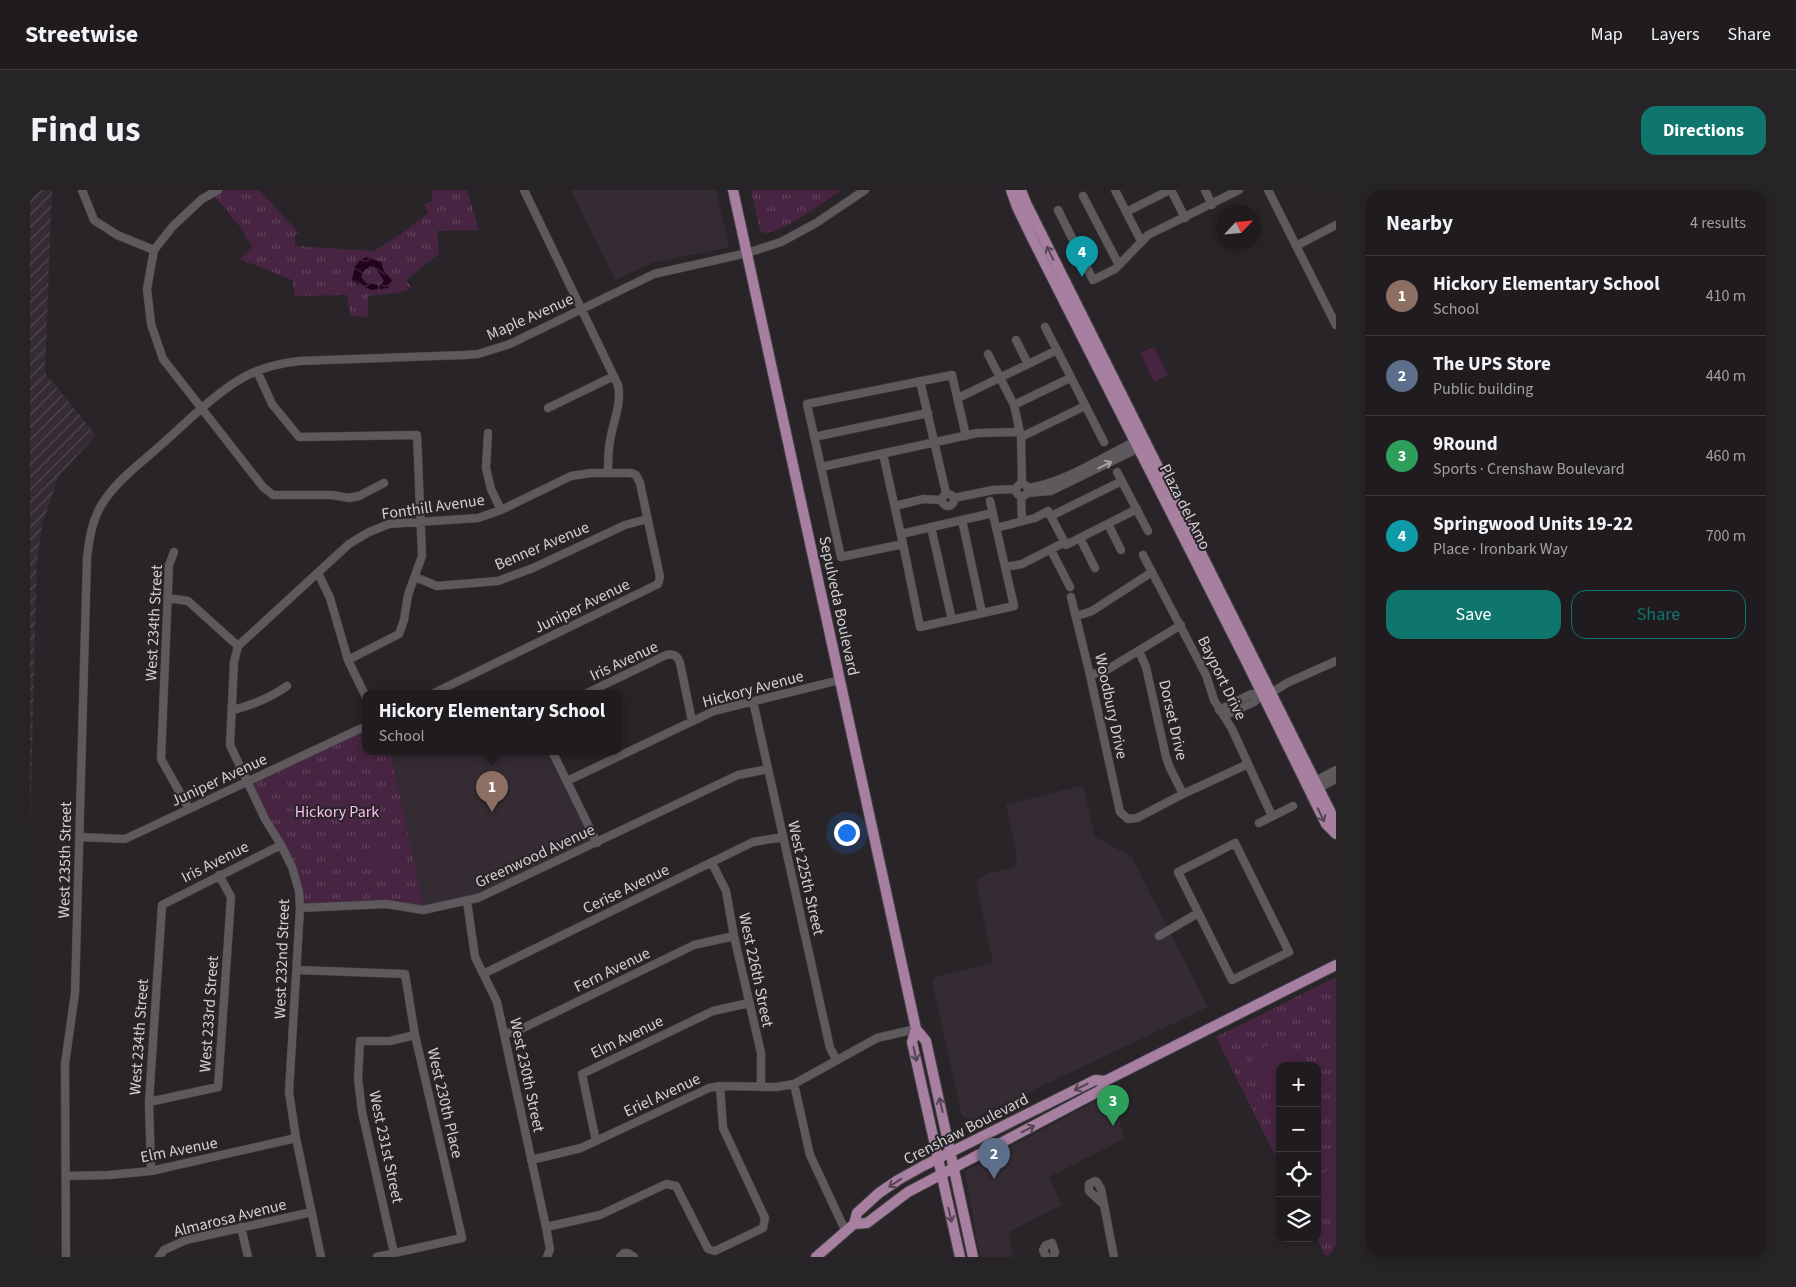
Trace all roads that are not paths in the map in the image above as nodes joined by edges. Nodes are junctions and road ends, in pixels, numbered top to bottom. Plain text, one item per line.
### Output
1 (82, 190) edge
2 (218, 190) edge
3 (524, 190) edge
4 (733, 190) edge
5 (865, 190) edge
6 (1011, 190) edge
7 (1115, 190) edge
8 (1171, 190) edge
9 (1204, 190) edge
10 (1268, 190) edge
11 (1239, 191) edge
12 (1083, 196) dead end
13 (1020, 199) edge
14 (1212, 205) junction
15 (1058, 210) dead end
16 (1126, 212) junction
17 (1185, 218) junction
18 (1336, 225) edge
19 (1141, 241) junction
20 (1296, 246) junction
21 (154, 250) junction
22 (748, 253) junction
23 (1119, 265) junction
24 (581, 309) junction
25 (1336, 325) edge
26 (1045, 327) dead end
27 (1016, 340) dead end
28 (1056, 350) junction
29 (988, 354) dead end
30 (1028, 364) junction
31 (257, 371) junction
32 (614, 376) junction
33 (1000, 378) junction
34 (1070, 378) junction
35 (920, 381) junction
36 (958, 398) junction
37 (1014, 405) junction
38 (1084, 406) junction
39 (548, 408) dead end
40 (202, 409) junction
41 (928, 413) junction
42 (488, 433) dead end
43 (1020, 434) junction
44 (966, 436) junction
45 (814, 437) junction
46 (1104, 442) dead end
47 (934, 443) junction
48 (1141, 443) junction
49 (883, 454) junction
50 (821, 467) junction
51 (1118, 472) dead end
52 (608, 473) junction
53 (127, 475) joint
54 (1122, 481) junction
55 (384, 483) dead end
56 (1024, 490) junction
57 (944, 497) junction
58 (954, 498) junction
59 (990, 501) dead end
60 (895, 506) junction
61 (950, 506) junction
62 (1137, 509) junction
63 (501, 510) junction
64 (993, 514) junction
65 (1051, 516) junction
66 (648, 519) junction
67 (958, 521) junction
68 (1022, 522) junction
69 (421, 523) junction
70 (1108, 524) junction
71 (931, 527) junction
72 (996, 528) junction
73 (1148, 531) dead end
74 (901, 534) junction
75 (1080, 538) junction
76 (1065, 542) junction
77 (903, 544) junction
78 (1051, 550) junction
79 (1121, 550) dead end
80 (174, 552) dead end
81 (1143, 555) dead end
82 (1005, 567) junction
83 (1095, 568) dead end
84 (1152, 572) junction
85 (318, 573) junction
86 (416, 577) junction
87 (1070, 587) dead end
88 (1071, 597) dead end
89 (168, 598) junction
90 (982, 613) junction
91 (1077, 616) junction
92 (952, 620) junction
93 (1181, 625) junction
94 (238, 646) junction
95 (1139, 650) junction
96 (348, 660) junction
97 (1336, 661) edge
98 (1090, 675) junction
99 (840, 680) junction
100 (288, 686) dead end
101 (363, 690) edge
102 (440, 690) edge
103 (593, 690) edge
104 (1269, 693) junction
105 (753, 701) junction
106 (233, 710) junction
107 (1222, 713) junction
108 (692, 721) junction
109 (362, 728) edge
110 (554, 755) edge
111 (621, 755) edge
112 (622, 755) edge
113 (1248, 764) junction
114 (768, 769) junction
115 (1336, 770) edge
116 (1336, 779) edge
117 (567, 781) junction
118 (247, 782) junction
119 (1315, 788) junction
120 (1183, 794) junction
121 (1293, 806) dead end
122 (189, 809) junction
123 (1272, 816) junction
124 (1259, 823) dead end
125 (1336, 826) edge
126 (1336, 834) edge
127 (783, 837) junction
128 (79, 838) junction
129 (597, 843) junction
130 (281, 845) junction
131 (712, 863) junction
132 (219, 875) junction
133 (467, 901) junction
134 (162, 905) joint
135 (300, 908) junction
136 (1198, 913) junction
137 (734, 936) junction
138 (1159, 936) dead end
139 (1336, 965) edge
140 (297, 970) junction
141 (483, 974) junction
142 (749, 1003) junction
143 (916, 1029) junction
144 (504, 1034) junction
145 (415, 1035) junction
146 (836, 1059) junction
147 (1105, 1081) junction
148 (794, 1084) junction
149 (720, 1086) junction
150 (761, 1087) junction
151 (149, 1102) junction
152 (296, 1138) junction
153 (596, 1141) junction
154 (951, 1153) junction
155 (938, 1159) junction
156 (531, 1160) junction
157 (954, 1167) junction
158 (151, 1171) junction
159 (941, 1173) junction
160 (66, 1176) junction
161 (1103, 1204) dead end
162 (312, 1212) junction
163 (854, 1224) junction
164 (546, 1227) junction
165 (241, 1228) junction
166 (846, 1232) junction
167 (394, 1253) junction
168 (66, 1257) edge
169 (159, 1257) edge
170 (248, 1257) edge
171 (321, 1257) edge
172 (377, 1257) edge
173 (547, 1257) edge
174 (620, 1257) edge
175 (634, 1257) edge
176 (816, 1257) edge
177 (960, 1257) edge
178 (973, 1257) edge
179 (1046, 1257) edge
180 (1054, 1257) edge
181 (1114, 1257) edge

1 - 21 street
2 - 21 street
3 - 24 street
4 - 22 main road, Sepulveda Boulevard
5 - 22 street, Maple Avenue
6 - 13 main road, Plaza del Amo
7 - 16 street
8 - 16 street
8 - 17 street
9 - 14 street
10 - 20 street
11 - 14 street
12 - 23 street
13 - 48 main road, Plaza del Amo
14 - 17 street
15 - 23 street
16 - 19 street
17 - 19 street
18 - 20 street
19 - 23 street
20 - 25 street
21 - 40 street
22 - 24 street, Maple Avenue
22 - 99 main road, Sepulveda Boulevard
24 - 31 street, Maple Avenue
24 - 32 street
26 - 28 street
27 - 30 street
28 - 30 street
28 - 34 street
29 - 33 street
30 - 33 street
31 - 40 street, Maple Avenue
31 - 69 street
32 - 39 street
32 - 52 street
33 - 36 street
33 - 37 street
34 - 37 street
34 - 38 street
35 - 36 street
35 - 41 street
35 - 45 street
36 - 44 street
37 - 43 street
38 - 43 street
38 - 46 street
40 - 53 street, Maple Avenue
40 - 55 street
41 - 45 street
41 - 47 street
42 - 63 street
43 - 44 street
43 - 56 street
44 - 47 street
45 - 50 street
47 - 49 street
47 - 57 street
48 - 56 street
48 - 104 main road, Plaza del Amo
49 - 50 street
49 - 60 street
50 - 77 street
51 - 54 street
52 - 63 street, Fonthill Avenue
52 - 66 street
53 - 128 street, West 235th Street
54 - 62 street
54 - 65 street
56 - 58 street
56 - 68 street
57 - 58 street
57 - 60 street
57 - 61 street
58 - 61 street
59 - 64 street
60 - 74 street
61 - 67 street
62 - 70 street
62 - 73 street
63 - 69 street, Fonthill Avenue
64 - 67 street
64 - 72 street
65 - 68 street
65 - 76 street
66 - 86 street, Benner Avenue
66 - 102 street, Juniper Avenue
67 - 71 street
67 - 90 street
68 - 72 street
69 - 85 street, Fonthill Avenue
69 - 86 street
70 - 75 street
70 - 79 street
71 - 74 street
71 - 92 street
72 - 82 street
74 - 77 street
75 - 76 street
75 - 83 street
76 - 78 street
77 - 92 street
78 - 82 street
78 - 87 street
80 - 89 street, West 234th Street
81 - 84 street, Bayport Drive
82 - 90 street
84 - 91 street
84 - 93 street, Bayport Drive
85 - 94 street, Fonthill Avenue
85 - 96 street
86 - 96 street
88 - 91 street, Woodbury Drive
89 - 94 street
89 - 122 street, West 234th Street
90 - 92 street
91 - 98 street, Woodbury Drive
93 - 95 street
93 - 107 street, Bayport Drive
94 - 106 street, West 232nd Street
95 - 98 street
95 - 120 street, Dorset Drive
96 - 101 street
97 - 104 street
98 - 120 street, Woodbury Drive
99 - 105 street, Hickory Avenue
99 - 143 main road, Sepulveda Boulevard
100 - 106 street
103 - 108 street, Iris Avenue
104 - 107 street
104 - 119 main road, Plaza del Amo
105 - 108 street, Hickory Avenue
105 - 114 street, West 225th Street
106 - 118 street, West 232nd Street
107 - 113 street, Bayport Drive
108 - 112 street, Hickory Avenue
109 - 118 street, Juniper Avenue
110 - 117 street
111 - 117 street, Hickory Avenue
113 - 120 street
113 - 123 street, Bayport Drive
114 - 127 street, West 225th Street
114 - 129 street, Greenwood Avenue
115 - 119 street
116 - 119 street
117 - 129 street
118 - 122 street, Juniper Avenue
118 - 130 street, West 232nd Street
119 - 125 main road, Plaza del Amo
119 -> 126 main road, Plaza del Amo
121 - 123 street
122 - 128 street, Juniper Avenue
123 - 124 street
127 - 131 street, Cerise Avenue
127 - 146 street, West 225th Street
128 - 160 street, West 235th Street
129 - 133 street, Greenwood Avenue
130 - 132 street, Iris Avenue
130 - 135 street, West 232nd Street
131 - 137 street, West 226th Street
131 - 141 street, Cerise Avenue
132 - 134 street, Iris Avenue
132 - 151 street, West 233rd Street
133 - 135 street, Greenwood Avenue
133 - 141 street, West 230th Street
134 - 151 street, West 234th Street
135 - 140 street, West 232nd Street
136 - 136 street
136 - 138 street
137 - 142 street, West 226th Street
137 - 144 street, Fern Avenue
139 - 147 main road, Crenshaw Boulevard
140 - 145 street, West 230th Place
140 - 152 street, West 232nd Street
141 - 144 street, West 230th Street
142 - 150 street, West 226th Street
142 - 153 street, Elm Avenue
143 - 146 street, Eriel Avenue
154 -> 143 main road, Sepulveda Boulevard
143 -> 155 main road, Sepulveda Boulevard
144 - 156 street, West 230th Street
145 - 167 street, West 231st Street
145 - 167 street, West 230th Place
146 - 148 street, Eriel Avenue
147 -> 154 main road, Crenshaw Boulevard
157 -> 147 main road, Crenshaw Boulevard
148 - 150 street, Eriel Avenue
148 - 166 street
149 - 150 street, Eriel Avenue
149 - 153 street, Eriel Avenue
149 - 164 street
151 - 158 street, West 234th Street
152 - 158 street, Elm Avenue
152 - 162 street, West 232nd Street
153 - 156 street, Eriel Avenue
154 - 155 main road, Crenshaw Boulevard
154 - 157 main road, Sepulveda Boulevard
155 - 159 main road, Sepulveda Boulevard
155 -> 163 main road, Crenshaw Boulevard
156 - 164 street, West 230th Street
157 - 159 main road, Crenshaw Boulevard
157 - 178 main road, Sepulveda Boulevard
158 - 160 street, Elm Avenue
159 - 163 main road, Crenshaw Boulevard
159 -> 177 main road, Sepulveda Boulevard
160 - 168 street, West 235th Street
161 - 181 street
162 - 165 street, Almarosa Avenue
162 - 171 street, West 232nd Street
163 - 166 main road, Crenshaw Boulevard
164 - 173 street, West 230th Street
165 - 169 street, Almarosa Avenue
165 - 170 street
166 - 176 main road, Crenshaw Boulevard
167 - 172 street
174 - 175 street
179 - 180 street

